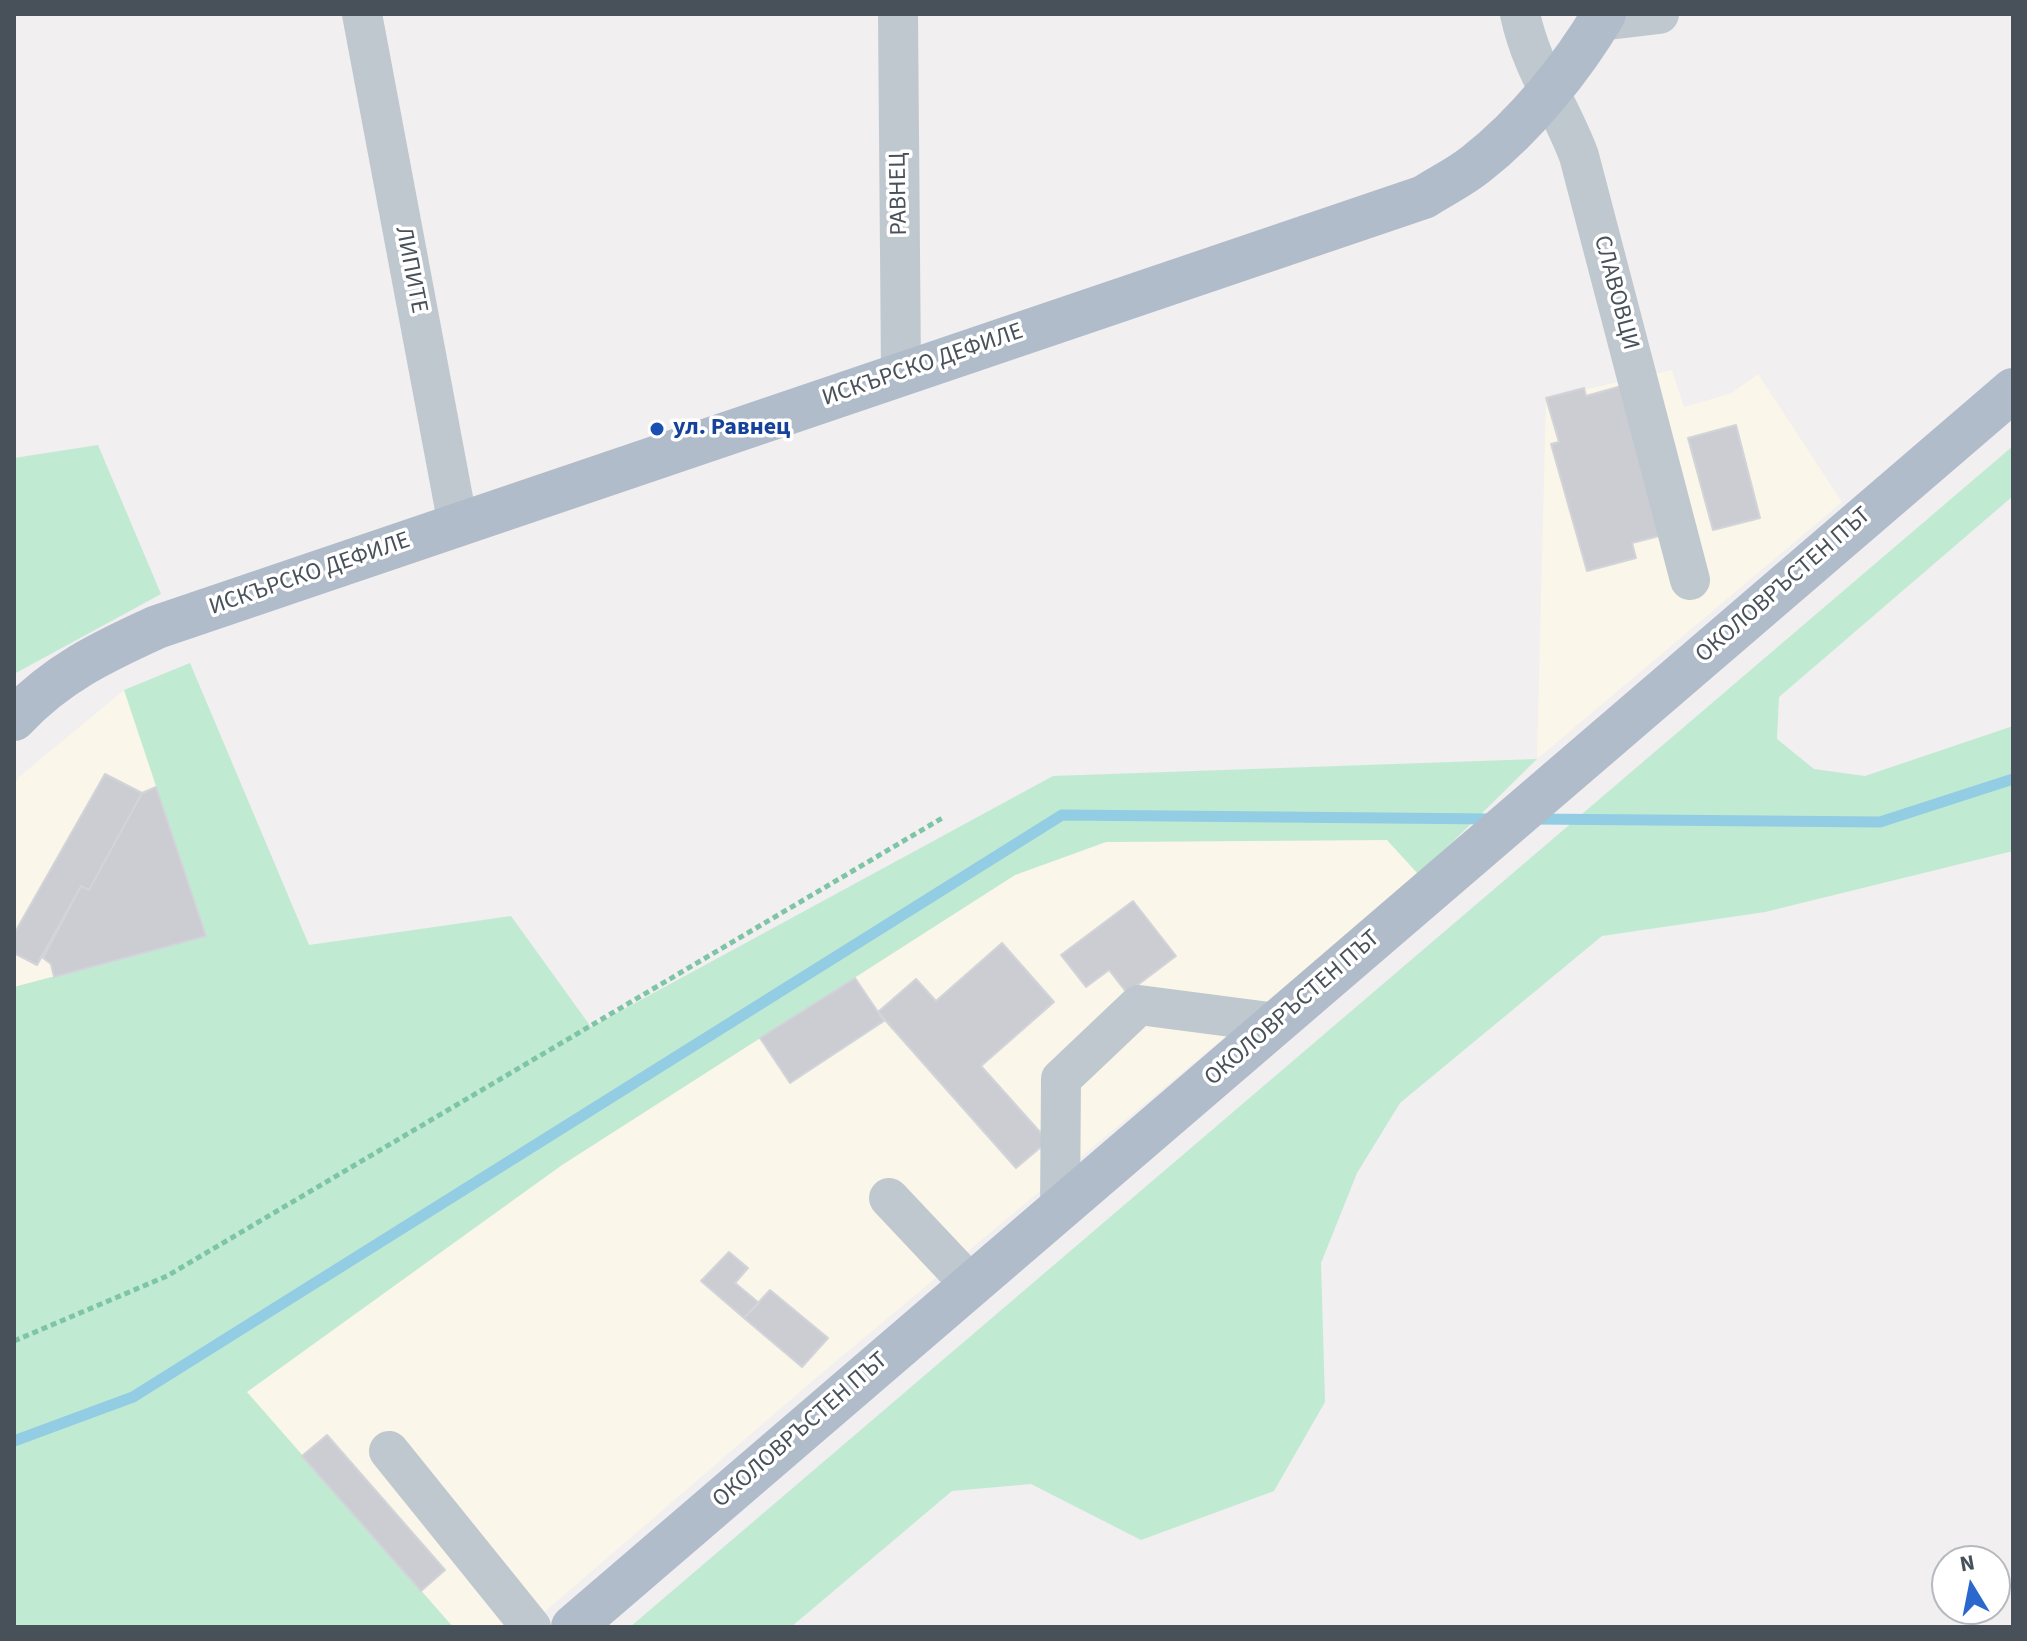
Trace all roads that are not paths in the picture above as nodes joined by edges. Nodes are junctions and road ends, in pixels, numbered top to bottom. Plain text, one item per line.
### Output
1 (362, 14) edge
2 (898, 14) edge
3 (1520, 14) edge
4 (1659, 14) edge
5 (1602, 17) edge
6 (1548, 92) junction
7 (901, 373) junction
8 (2013, 390) edge
9 (458, 525) junction
10 (1690, 580) dead end
11 (14, 719) edge
12 (1277, 1023) junction
13 (889, 1198) dead end
14 (1060, 1209) junction
15 (971, 1285) junction
16 (389, 1451) dead end
17 (531, 1627) edge
18 (573, 1627) edge

1 - 9 street, ЛИПИТЕ
2 - 7 street, РАВНЕЦ
3 - 6 street, СЛАВОВЦИ
4 - 5 street
5 - 6 main road, ИСКЪРСКО ДЕФИЛЕ
6 - 7 main road, ИСКЪРСКО ДЕФИЛЕ
6 - 10 street, СЛАВОВЦИ
7 - 9 main road, ИСКЪРСКО ДЕФИЛЕ
8 - 12 main road, ОКОЛОВРЪСТЕН ПЪТ
9 - 11 main road, ИСКЪРСКО ДЕФИЛЕ
12 - 14 main road, ОКОЛОВРЪСТЕН ПЪТ
12 - 14 street
13 - 15 street
14 - 15 main road, ОКОЛОВРЪСТЕН ПЪТ
15 - 18 main road, ОКОЛОВРЪСТЕН ПЪТ
16 - 17 street

